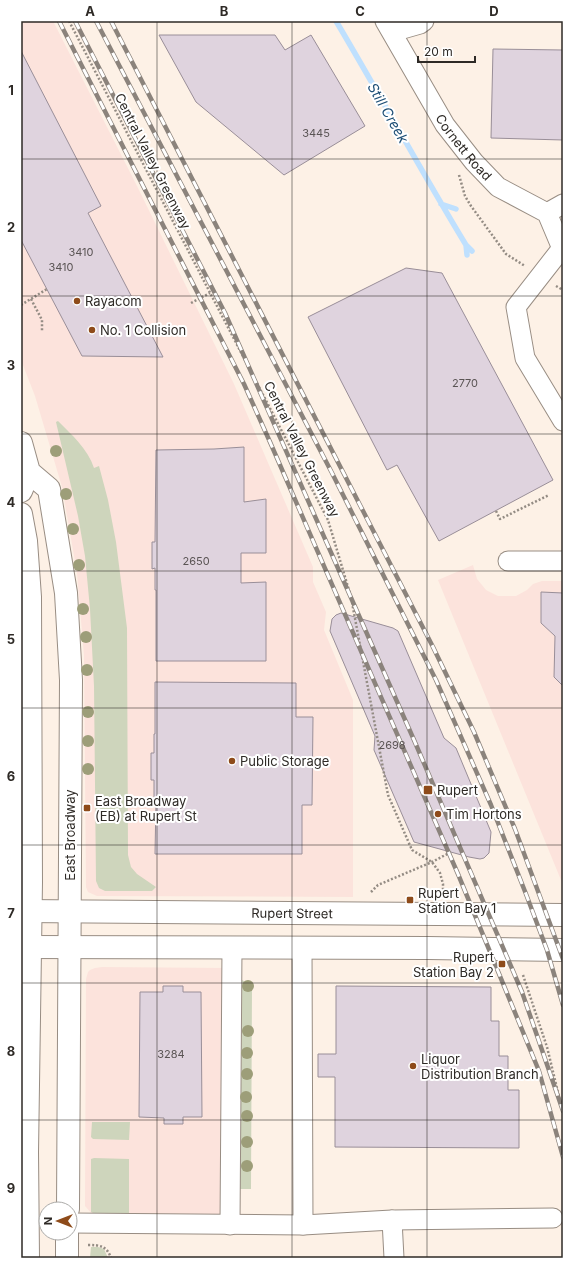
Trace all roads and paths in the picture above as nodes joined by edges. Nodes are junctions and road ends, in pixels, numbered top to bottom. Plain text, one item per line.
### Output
1 (69, 21) edge
2 (424, 21) edge
3 (389, 27) edge
4 (555, 209) edge
5 (562, 250) edge
6 (47, 289) dead end
7 (210, 293) junction
8 (31, 299) junction
9 (191, 303) dead end
10 (21, 305) edge
11 (42, 332) dead end
12 (563, 421) edge
13 (21, 444) edge
14 (25, 482) edge
15 (549, 495) dead end
16 (496, 511) dead end
17 (21, 514) edge
18 (508, 561) dead end
19 (563, 561) edge
20 (26, 773) edge
21 (451, 852) dead end
22 (432, 862) junction
23 (369, 894) dead end
24 (443, 900) dead end
25 (26, 911) edge
26 (69, 911) junction
27 (563, 915) edge
28 (26, 947) edge
29 (69, 947) junction
30 (232, 948) junction
31 (302, 948) junction
32 (563, 950) edge
33 (523, 975) dead end
34 (563, 1113) edge
35 (24, 1152) edge
36 (68, 1201) edge
37 (553, 1218) dead end
38 (392, 1220) junction
39 (78, 1223) edge
40 (230, 1225) junction
41 (302, 1225) junction
42 (67, 1241) edge
43 (88, 1244) dead end
44 (28, 1258) edge
45 (67, 1258) edge
46 (111, 1258) edge
47 (394, 1258) edge

1 - 7 path, Central Valley Greenway
2 - 3 street
3 - 4 street, Cornett Road
4 - 5 street, Cornett Road
5 - 12 street
6 - 8 path
7 - 9 path
7 - 22 path, Central Valley Greenway
8 - 10 path
8 - 11 path
13 - 14 main road, East Broadway
14 - 26 main road, East Broadway
15 - 16 path
17 - 20 main road
18 - 19 street
20 - 25 main road
21 - 22 path
22 - 23 path
22 - 24 path, Central Valley Greenway
25 - 26 main road, Rupert Street
25 - 28 main road
26 - 27 main road, Rupert Street
26 - 29 main road, East Broadway
28 - 29 main road
28 - 35 main road
29 - 30 main road
29 - 36 main road, East Broadway
30 - 31 main road
30 - 40 street
31 - 32 main road
31 - 41 street
33 - 34 path
35 - 44 main road
37 - 38 street
38 - 41 street
38 - 47 street
39 - 40 street
40 - 41 street
42 - 45 main road
43 - 46 path

